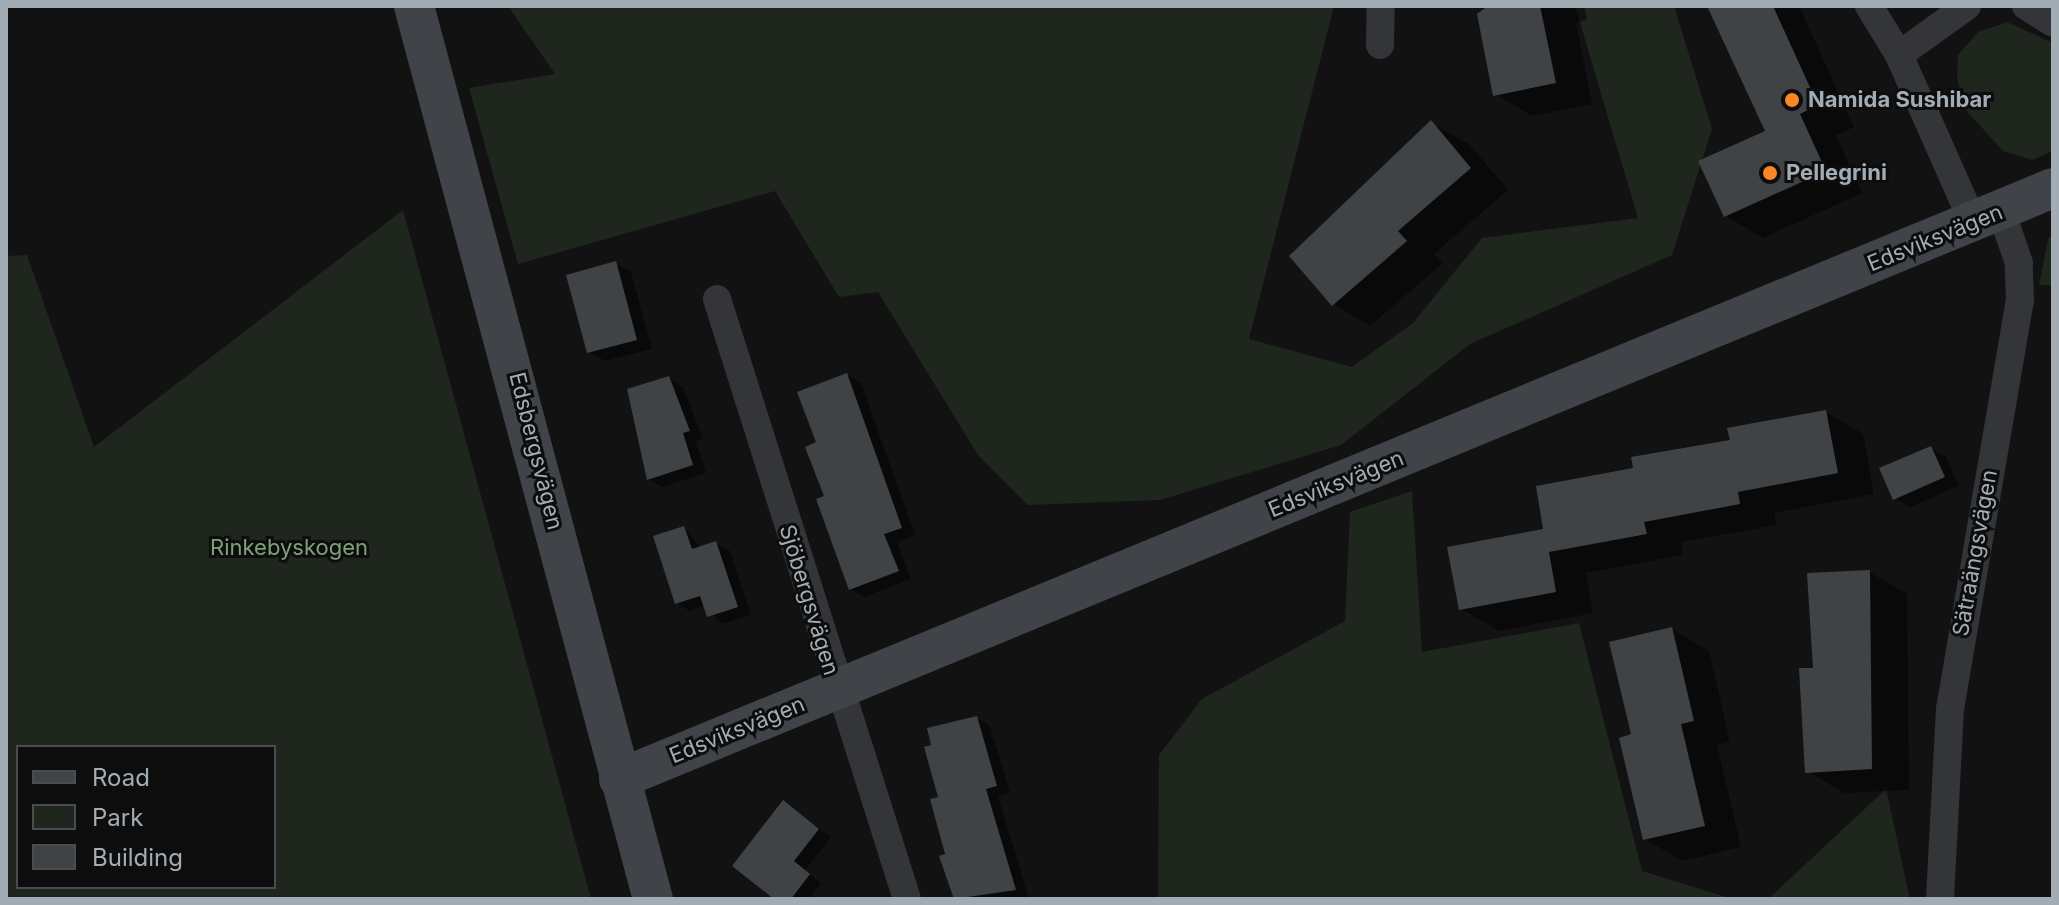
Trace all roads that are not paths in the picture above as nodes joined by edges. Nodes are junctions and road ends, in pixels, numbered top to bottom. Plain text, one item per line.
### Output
1 (414, 6) edge
2 (1381, 6) edge
3 (1869, 6) edge
4 (1967, 6) edge
5 (2026, 6) edge
6 (2053, 23) edge
7 (1380, 45) dead end
8 (1899, 55) junction
9 (2053, 188) edge
10 (1987, 217) junction
11 (717, 299) dead end
12 (836, 690) junction
13 (619, 779) junction
14 (653, 899) edge
15 (907, 899) edge
16 (1940, 899) edge

1 - 13 street, Edsbergsvägen
2 - 7 street
3 - 8 street, Sätraängsvägen
4 - 8 street
5 - 6 street
8 - 10 street, Sätraängsvägen
9 - 10 street, Edsviksvägen
10 - 12 street, Edsviksvägen
10 - 16 street, Sätraängsvägen
11 - 12 street, Sjöbergsvägen
12 - 13 street, Edsviksvägen
12 - 15 street, Sjöbergsvägen
13 - 14 street, Edsbergsvägen

